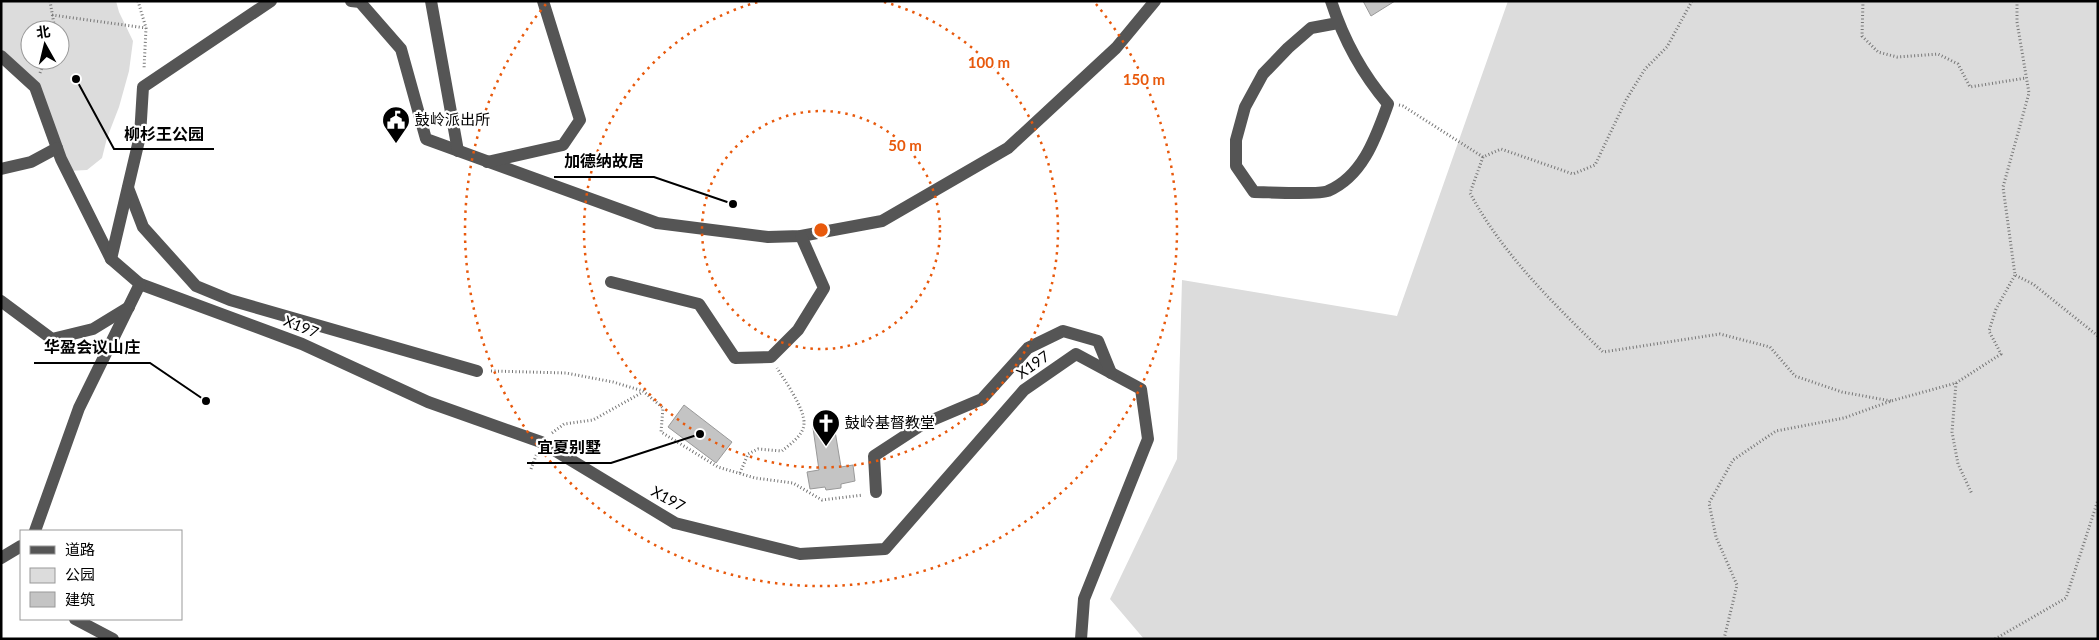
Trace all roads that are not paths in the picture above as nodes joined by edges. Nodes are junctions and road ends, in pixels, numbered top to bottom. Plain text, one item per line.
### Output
1 (272, 1) edge
2 (351, 1) edge
3 (431, 1) edge
4 (543, 1) edge
5 (1156, 1) edge
6 (1330, 1) edge
7 (1338, 23) junction
8 (1, 56) edge
9 (57, 148) junction
10 (458, 151) junction
11 (487, 162) junction
12 (1, 169) edge
13 (128, 188) junction
14 (801, 236) junction
15 (111, 259) junction
16 (611, 282) dead end
17 (140, 284) junction
18 (1, 300) edge
19 (230, 300) junction
20 (185, 301) junction
21 (128, 307) junction
22 (477, 371) road end
23 (1111, 373) junction
24 (876, 492) road end
25 (35, 530) edge
26 (20, 547) edge
27 (1, 558) edge
28 (77, 620) edge
29 (113, 639) edge
30 (1081, 639) edge

1 - 13 street
2 - 10 street
3 - 10 street
4 - 11 street
5 - 14 street
6 - 7 street
7 - 7 street
8 - 9 street, X197 / X197
9 - 12 street
9 - 15 street, X197 / X197
10 - 11 street
11 - 14 street
13 - 15 street
13 - 19 street
14 - 16 street
15 - 17 street, X197 / X197
17 - 20 street, X197 / X197
17 - 21 street
18 - 21 street
19 - 20 street
19 - 22 street
20 - 23 street, X197 / X197
21 - 25 street
23 - 24 street
23 - 30 street, X197 / X197
26 - 27 street
28 - 29 street

